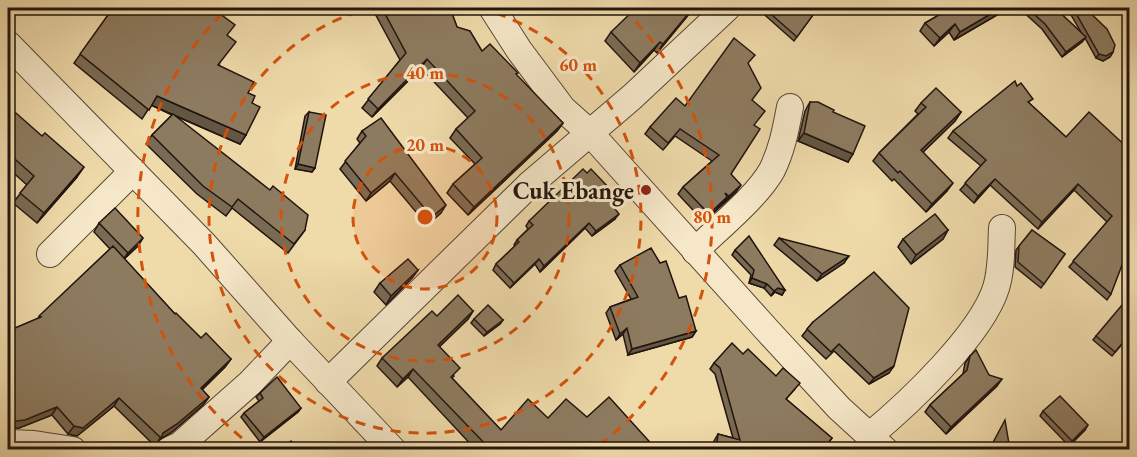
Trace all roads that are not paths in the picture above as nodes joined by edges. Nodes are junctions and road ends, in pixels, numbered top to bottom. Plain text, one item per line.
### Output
1 (492, 8) edge
2 (727, 8) edge
3 (8, 44) edge
4 (790, 107) dead end
5 (590, 133) junction
6 (133, 171) junction
7 (1002, 228) dead end
8 (695, 251) junction
9 (50, 254) dead end
10 (290, 341) junction
11 (328, 382) junction
12 (8, 443) edge
13 (877, 443) edge
14 (73, 450) edge
15 (169, 450) edge
16 (393, 450) edge

1 - 5 street
2 - 5 street
3 - 6 street
4 - 8 street
5 - 8 street
5 - 11 street
6 - 9 street
6 - 10 street
7 - 13 street
8 - 13 street
10 - 11 street
10 - 15 street
11 - 16 street
12 - 14 street

